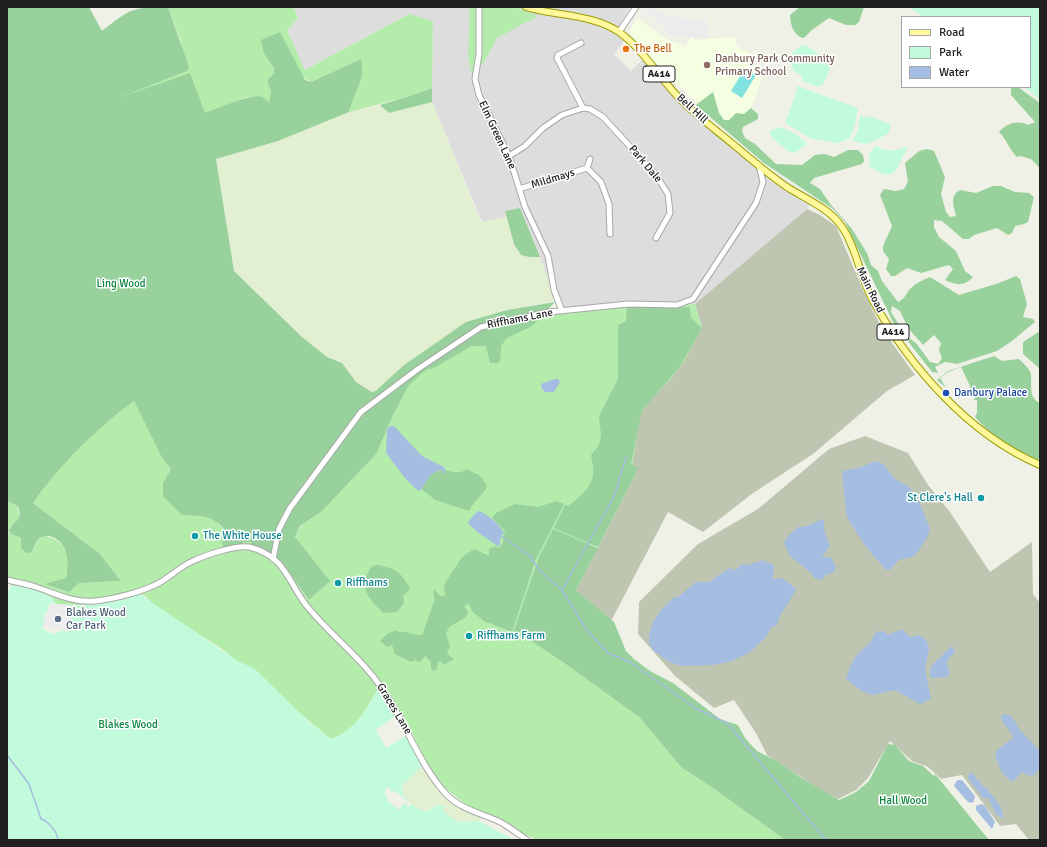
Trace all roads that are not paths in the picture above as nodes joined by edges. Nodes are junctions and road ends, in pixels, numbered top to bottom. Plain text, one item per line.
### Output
1 (479, 7) edge
2 (526, 7) edge
3 (636, 7) edge
4 (619, 32) junction
5 (581, 42) dead end
6 (583, 108) junction
7 (509, 156) junction
8 (590, 159) dead end
9 (759, 165) junction
10 (587, 168) junction
11 (774, 177) junction
12 (763, 182) junction
13 (520, 189) junction
14 (610, 234) dead end
15 (656, 238) dead end
16 (560, 303) junction
17 (562, 311) junction
18 (549, 312) junction
19 (1040, 465) edge
20 (273, 559) junction
21 (7, 580) edge
22 (527, 840) edge

1 - 7 street, Elm Green Lane
2 - 4 main road, Bell Hill / A414
3 - 4 street
4 - 9 main road, Bell Hill / A414
5 - 6 street
6 - 7 street
6 - 15 street, Park Dale
7 - 13 street, Elm Green Lane
8 - 10 street, Mildmays
9 - 11 main road, Bell Hill / A414
9 - 12 street
10 - 13 street, Mildmays
10 - 14 street, Mildmays
11 - 12 street
11 - 19 main road, Main Road / A414
12 - 17 street, Riffhams Lane
13 - 16 street, Elm Green Lane
16 - 17 street, Elm Green Lane
16 - 18 street
17 - 18 street, Riffhams Lane
18 - 20 street, Riffhams Lane
20 - 21 street
20 - 22 street, Graces Lane

